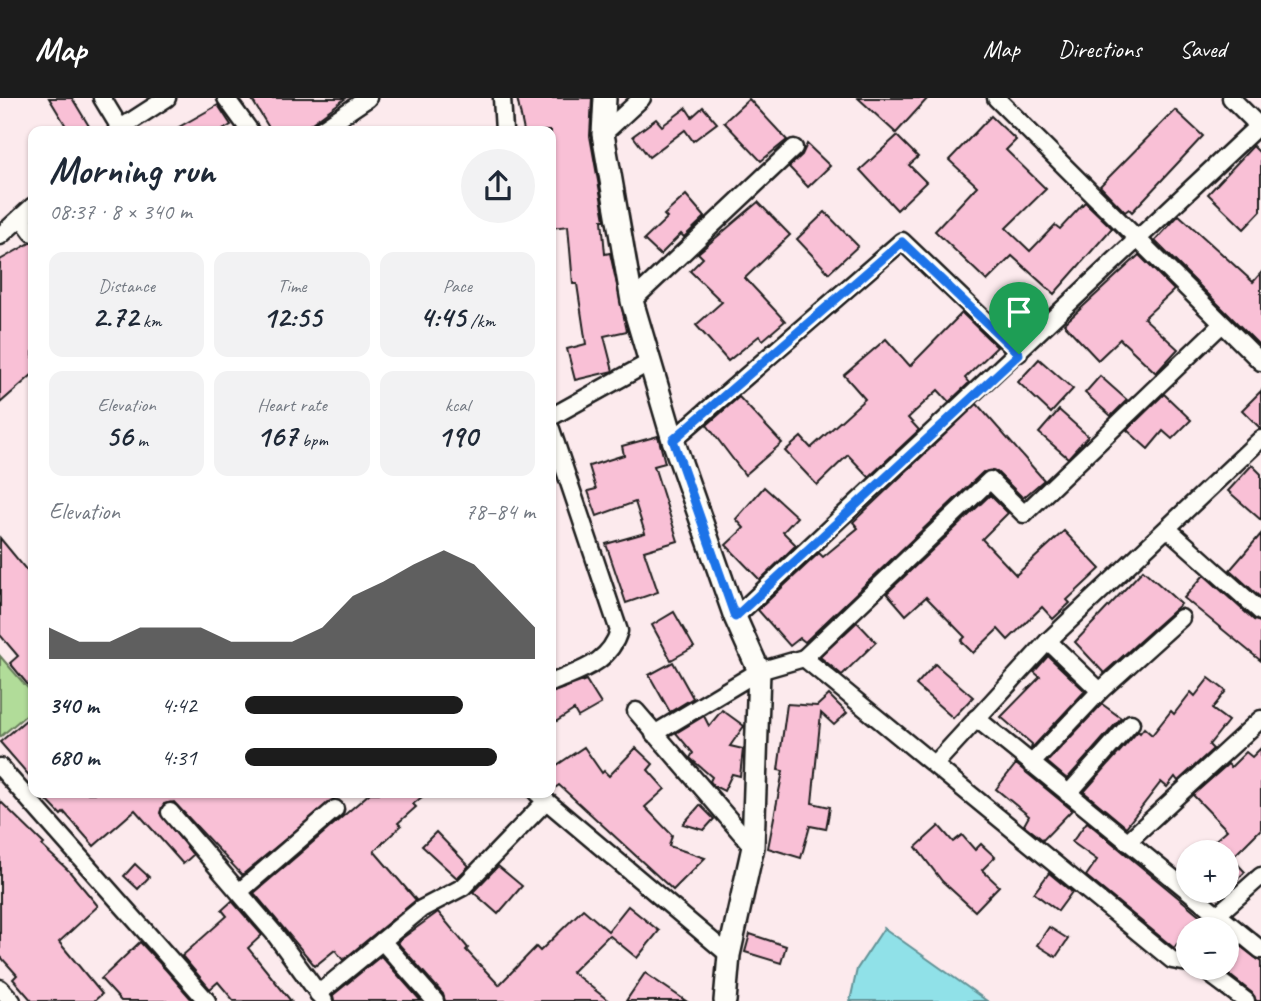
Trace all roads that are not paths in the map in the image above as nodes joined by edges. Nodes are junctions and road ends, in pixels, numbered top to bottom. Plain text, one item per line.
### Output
1 (103, 98) edge
2 (167, 98) edge
3 (226, 98) edge
4 (368, 98) edge
5 (502, 98) edge
6 (605, 98) edge
7 (642, 98) edge
8 (996, 98) edge
9 (1231, 98) edge
10 (117, 126) edge
11 (125, 126) edge
12 (246, 126) edge
13 (326, 126) edge
14 (504, 126) edge
15 (1260, 126) edge
16 (603, 134) junction
17 (794, 148) dead end
18 (27, 211) edge
19 (0, 236) edge
20 (1139, 240) junction
21 (632, 301) junction
22 (1222, 324) junction
23 (1019, 354) junction
24 (650, 362) junction
25 (1261, 362) edge
26 (556, 414) edge
27 (1261, 439) edge
28 (673, 440) junction
29 (556, 444) edge
30 (1168, 529) junction
31 (1261, 612) edge
32 (735, 617) junction
33 (1181, 618) dead end
34 (1048, 641) junction
35 (804, 657) junction
36 (760, 671) junction
37 (556, 681) edge
38 (1100, 691) junction
39 (636, 711) dead end
40 (976, 718) junction
41 (1261, 719) edge
42 (1131, 723) dead end
43 (654, 734) junction
44 (934, 764) junction
45 (1031, 764) junction
46 (0, 767) edge
47 (1068, 794) junction
48 (540, 798) edge
49 (542, 798) edge
50 (335, 809) dead end
51 (170, 812) dead end
52 (1127, 842) junction
53 (753, 847) junction
54 (1261, 876) edge
55 (239, 892) junction
56 (1216, 916) junction
57 (382, 941) junction
58 (1261, 950) edge
59 (729, 955) junction
60 (1176, 961) edge
61 (1218, 980) edge
62 (0, 988) edge
63 (321, 998) edge
64 (12, 1001) edge
65 (207, 1001) edge
66 (435, 1001) edge
67 (725, 1001) edge
68 (1246, 1001) edge

1 - 10 street
2 - 11 street
3 - 12 street
4 - 13 street
5 - 14 street
6 - 16 street
7 - 16 street
8 - 20 street
9 - 15 street
15 - 20 street
16 - 21 street
17 - 21 street
18 - 19 street
20 - 22 street
20 - 23 street
21 - 24 street
22 - 25 street
22 - 35 street
23 - 28 street
23 - 32 street
24 - 26 street
24 - 28 street
27 - 30 street
28 - 32 street
29 - 37 street
30 - 31 street
30 - 34 street
32 - 36 street
33 - 38 street
34 - 38 street
34 - 40 street
35 - 36 street
35 - 44 street
36 - 43 street
36 - 53 street
38 - 45 street
39 - 43 street
40 - 44 street
40 - 45 street
41 - 52 street
42 - 47 street
43 - 53 street
44 - 60 street
45 - 47 street
46 - 65 street
47 - 52 street
48 - 57 street
49 - 59 street
50 - 55 street
51 - 55 street
52 - 56 street
53 - 59 street
54 - 56 street
55 - 63 street
56 - 58 street
57 - 63 street
57 - 66 street
59 - 67 street
61 - 68 street
62 - 64 street

